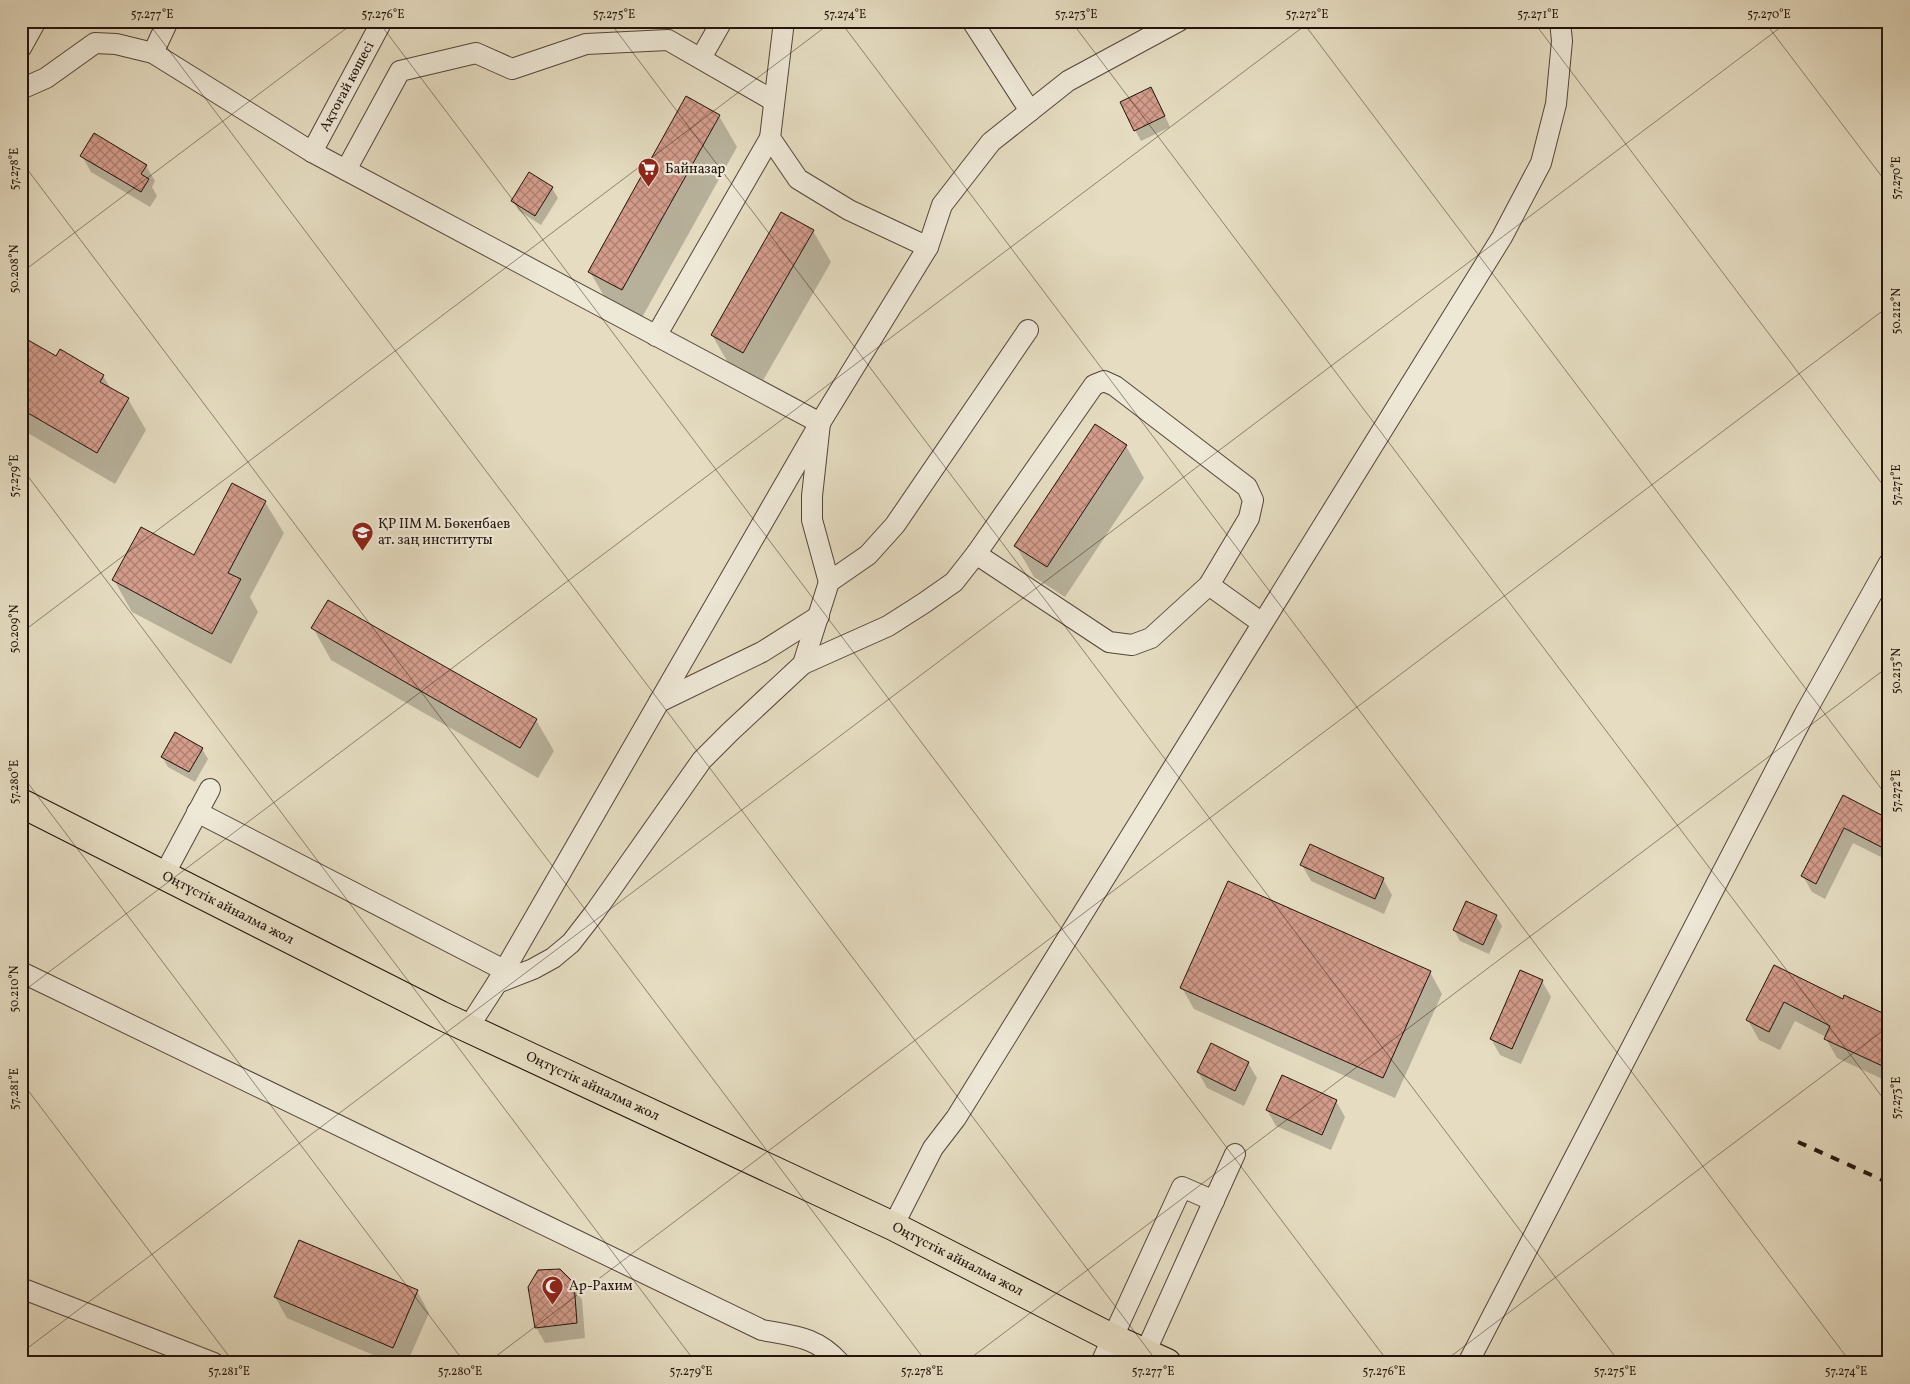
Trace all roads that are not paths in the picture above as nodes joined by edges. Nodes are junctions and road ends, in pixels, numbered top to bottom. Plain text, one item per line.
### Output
1 (36, 21) edge
2 (168, 21) edge
3 (382, 21) edge
4 (722, 21) edge
5 (784, 21) edge
6 (972, 21) edge
7 (1179, 21) edge
8 (1560, 21) edge
9 (21, 48) edge
10 (153, 53) junction
11 (701, 58) junction
12 (21, 89) edge
13 (774, 101) junction
14 (1030, 112) junction
15 (770, 138) junction
16 (312, 152) junction
17 (346, 170) junction
18 (928, 247) junction
19 (1028, 330) dead end
20 (656, 336) junction
21 (820, 423) junction
22 (976, 554) junction
23 (1889, 563) edge
24 (829, 582) junction
25 (1209, 585) junction
26 (819, 616) junction
27 (1262, 623) junction
28 (802, 664) junction
29 (659, 702) junction
30 (210, 789) dead end
31 (21, 803) edge
32 (198, 812) junction
33 (164, 875) junction
34 (21, 972) edge
35 (501, 976) junction
36 (468, 1028) junction
37 (1235, 1154) dead end
38 (1214, 1201) junction
39 (893, 1226) junction
40 (21, 1288) edge
41 (1112, 1338) junction
42 (188, 1358) edge
43 (1156, 1358) edge
44 (214, 1363) edge
45 (840, 1363) edge
46 (1101, 1363) edge
47 (1468, 1363) edge

1 - 9 street
2 - 10 street
3 - 16 street, Ақтоғай көшесі
4 - 11 street
5 - 13 street
6 - 14 street
7 - 14 street
8 - 27 street
10 - 12 street
10 - 16 street
11 - 13 street
11 - 17 street
13 - 15 street
14 - 18 street
15 - 18 street
15 - 20 street
16 - 17 street
17 - 20 street
18 - 21 street
19 - 24 street
20 - 21 street
21 - 24 street
21 - 29 street
22 - 25 street
22 - 25 street
22 - 28 street
23 - 47 street
24 - 26 street
25 - 27 street
26 - 28 street
26 - 29 street
27 - 39 street
28 - 35 street
29 - 35 street
30 - 32 street
31 - 33 highway, Оңтүстік айналма жол
32 - 33 street
32 - 35 street
33 - 36 highway, Оңтүстік айналма жол
34 - 45 street
35 - 36 street
36 - 39 highway, Оңтүстік айналма жол
37 - 38 street
38 - 41 street
38 - 43 street
39 - 41 highway, Оңтүстік айналма жол
40 - 42 street
41 - 43 highway, Оңтүстік айналма жол
41 - 46 street
42 - 44 street

